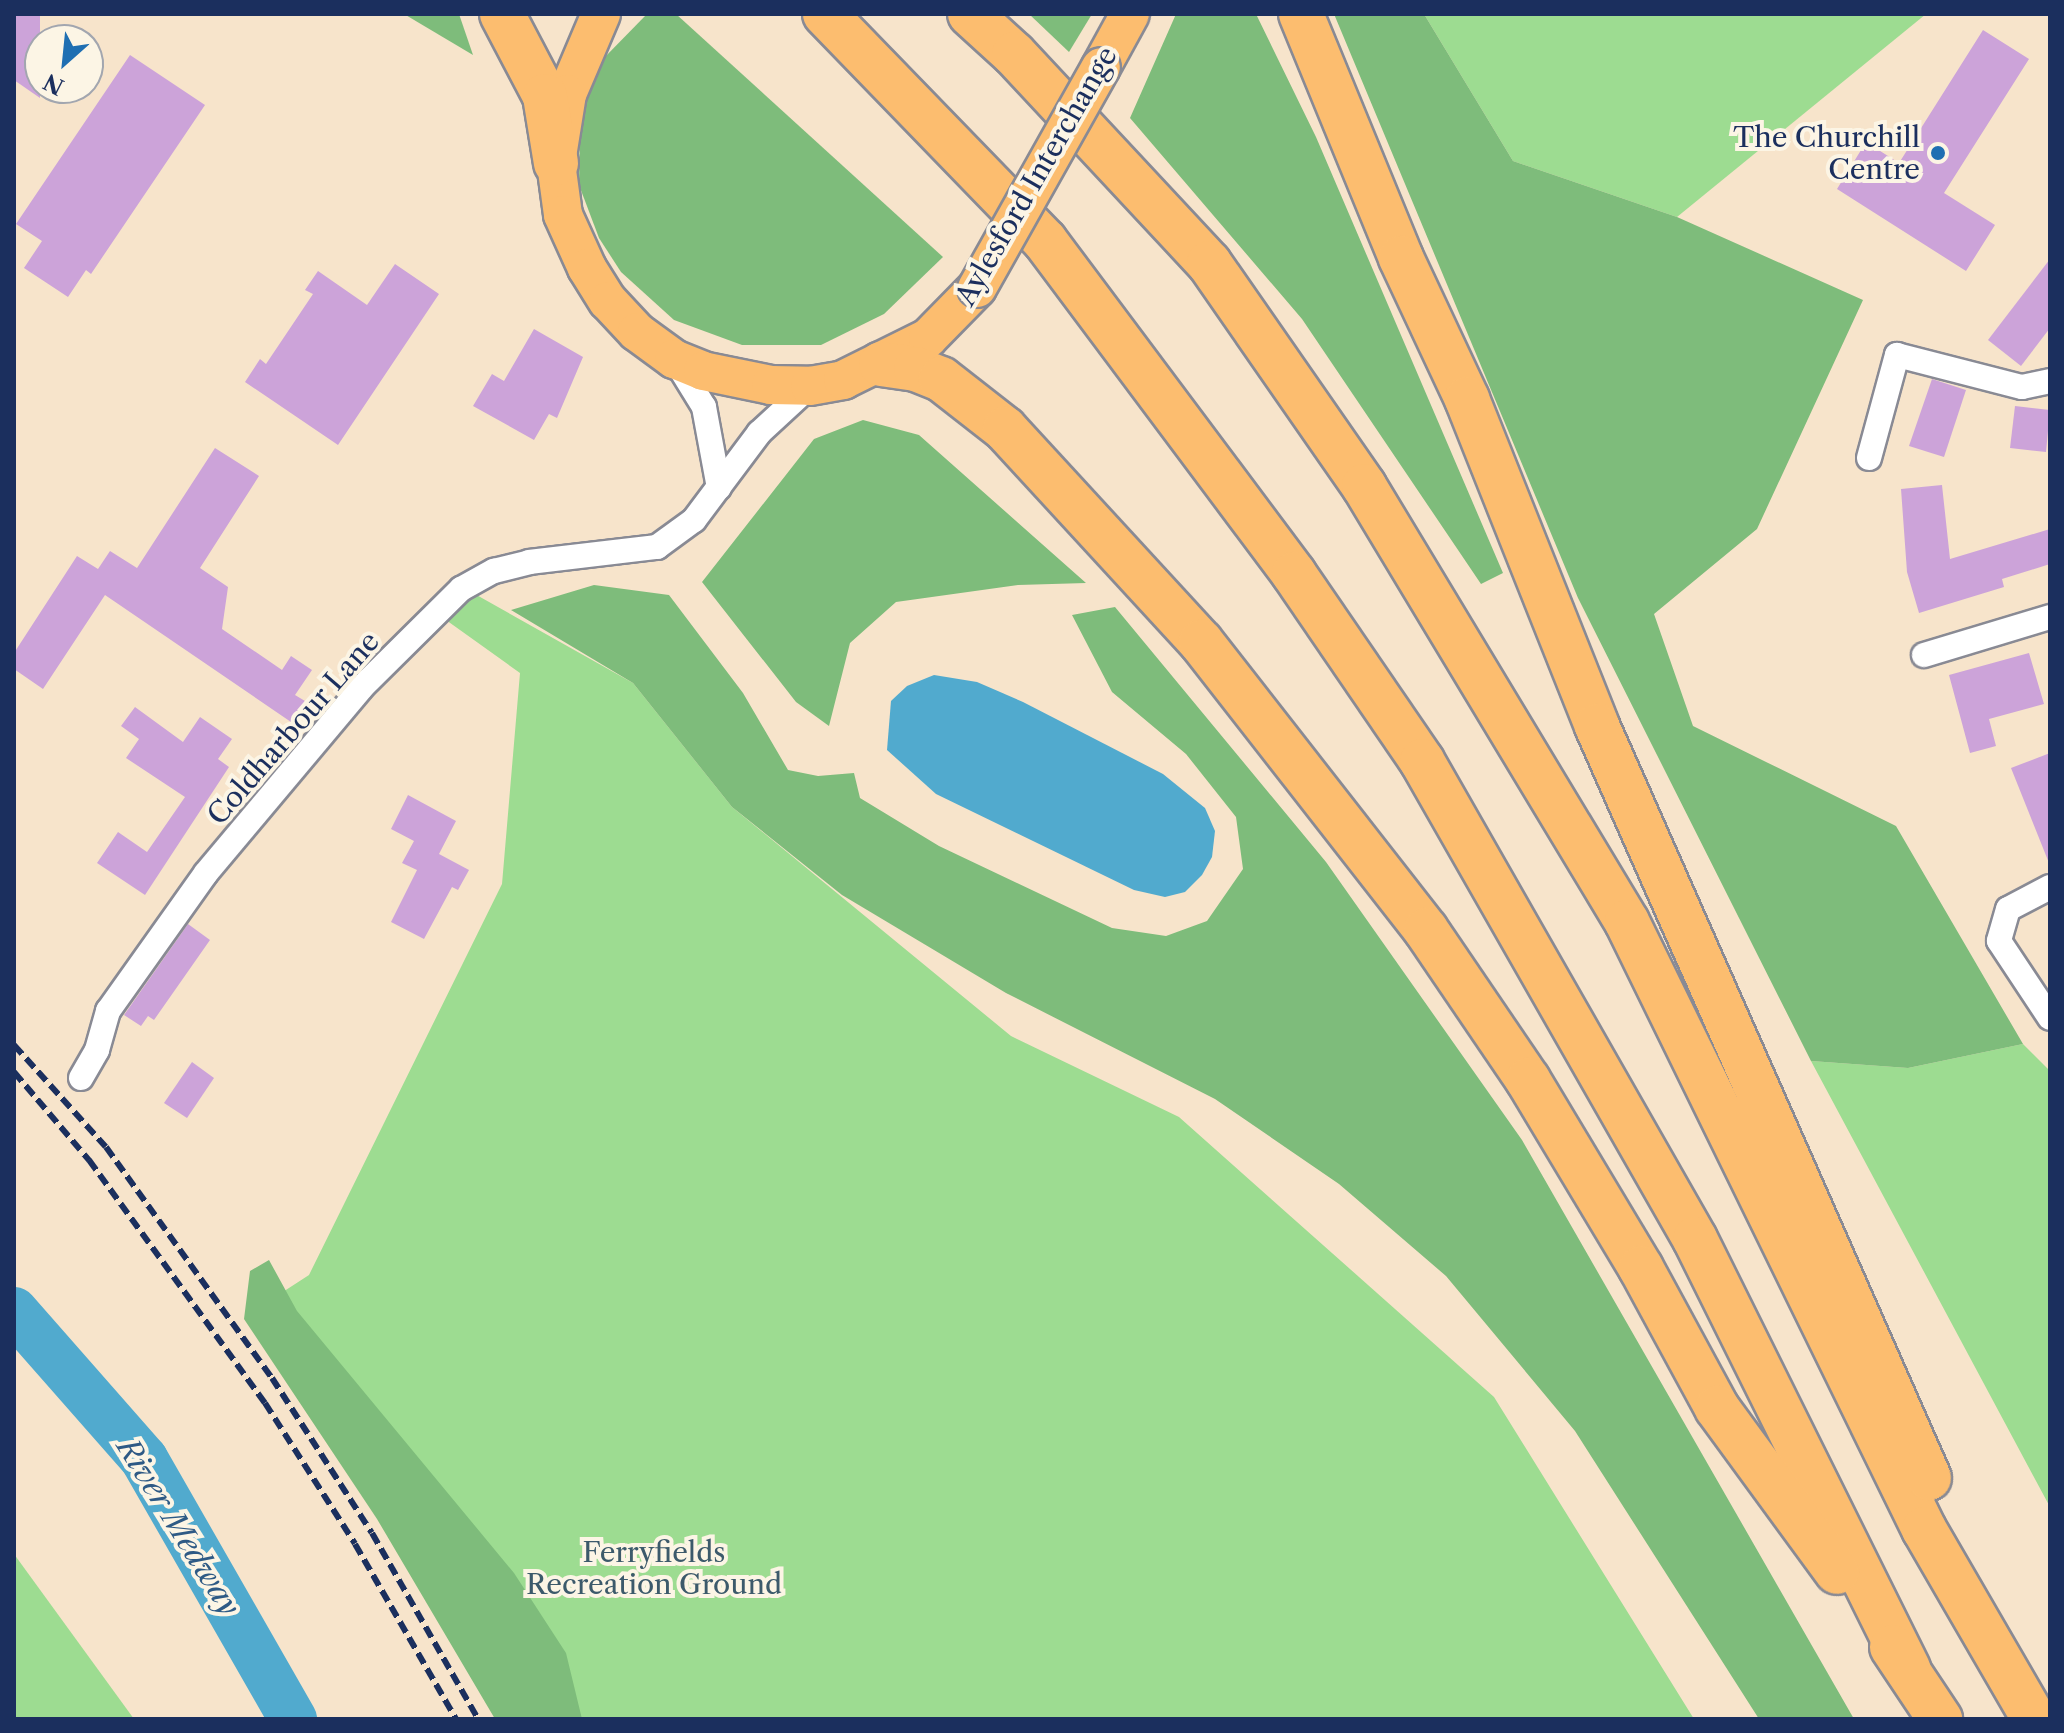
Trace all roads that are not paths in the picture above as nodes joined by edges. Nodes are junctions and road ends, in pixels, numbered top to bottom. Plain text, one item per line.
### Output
1 (502, 14) edge
2 (601, 14) edge
3 (825, 14) edge
4 (970, 14) edge
5 (1130, 14) edge
6 (1301, 14) edge
7 (556, 163) junction
8 (674, 359) junction
9 (881, 364) junction
10 (2050, 381) edge
11 (810, 386) junction
12 (1869, 458) dead end
13 (719, 488) junction
14 (2050, 617) edge
15 (1924, 655) dead end
16 (2050, 887) edge
17 (2050, 1018) edge
18 (81, 1078) dead end
19 (1908, 1669) junction
20 (2012, 1680) junction
21 (1940, 1719) edge
22 (2034, 1719) edge

1 - 7 highway
2 - 7 main road, Aylesford Interchange
3 - 19 highway
4 - 20 highway
5 - 9 main road, Aylesford Interchange, bridge
6 - 20 highway
7 - 8 main road, Aylesford Interchange
8 - 11 main road, Aylesford Interchange
8 - 13 street
9 - 11 main road, Aylesford Interchange
9 - 19 highway
10 - 12 street
11 - 13 street, Coldharbour Lane
13 - 18 street, Coldharbour Lane
14 - 15 street
16 - 17 street
19 - 21 highway
20 - 22 highway

